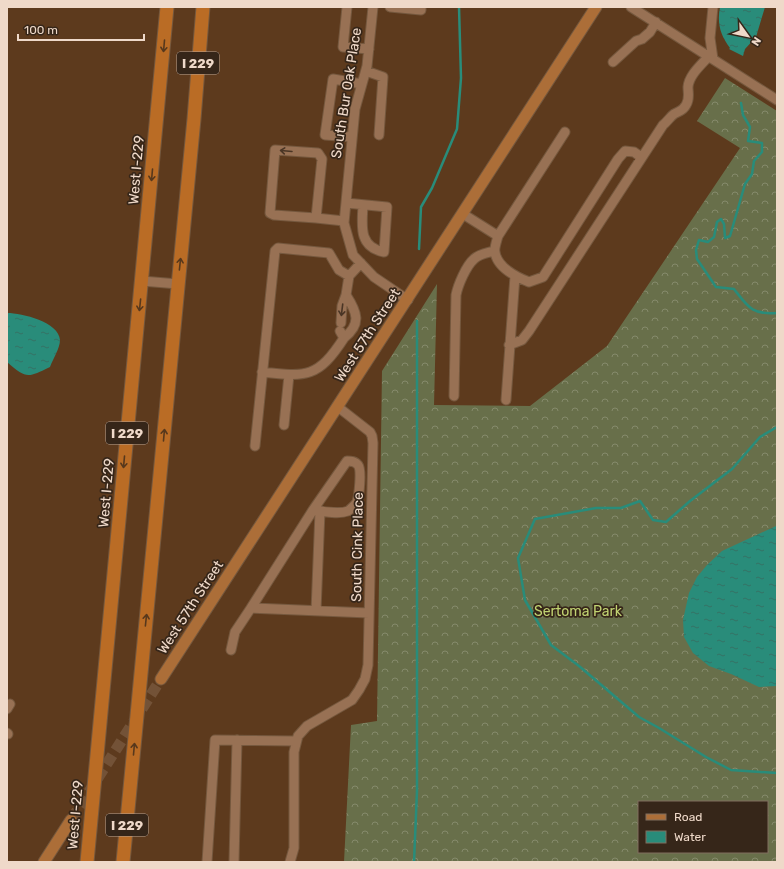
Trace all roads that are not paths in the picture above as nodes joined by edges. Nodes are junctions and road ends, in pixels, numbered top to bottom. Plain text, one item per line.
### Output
1 (203, 7) edge
2 (210, 7) edge
3 (347, 7) edge
4 (372, 7) edge
5 (391, 7) edge
6 (421, 7) edge
7 (596, 7) edge
8 (631, 7) edge
9 (713, 7) edge
10 (167, 9) edge
11 (656, 22) junction
12 (369, 49) junction
13 (711, 58) junction
14 (613, 62) dead end
15 (366, 71) junction
16 (362, 84) junction
17 (777, 99) edge
18 (194, 119) junction
19 (565, 132) dead end
20 (379, 135) dead end
21 (352, 137) junction
22 (641, 157) junction
23 (346, 203) junction
24 (363, 205) junction
25 (463, 214) junction
26 (316, 218) junction
27 (344, 221) junction
28 (498, 236) junction
29 (494, 251) junction
30 (361, 263) junction
31 (349, 276) junction
32 (514, 276) junction
33 (142, 281) junction
34 (178, 284) junction
35 (346, 295) junction
36 (408, 300) junction
37 (342, 331) junction
38 (509, 345) junction
39 (262, 372) junction
40 (289, 375) junction
41 (454, 396) dead end
42 (506, 400) dead end
43 (338, 407) junction
44 (284, 424) dead end
45 (255, 446) dead end
46 (317, 510) junction
47 (251, 608) junction
48 (316, 611) junction
49 (369, 613) junction
50 (231, 650) dead end
51 (161, 679) tunnel mouth
52 (238, 740) junction
53 (296, 741) junction
54 (71, 820) tunnel mouth
55 (44, 862) edge
56 (87, 862) edge
57 (123, 862) edge
58 (207, 862) edge
59 (234, 862) edge
60 (290, 862) edge

1 - 18 highway, I 229
2 - 18 highway
3 - 12 street
4 - 12 street, South Bur Oak Place
5 - 6 street
7 - 25 main road, West 57th Street
8 - 11 street
9 - 13 street
10 -> 33 highway, West I-229 / I 229
11 - 13 street
11 - 14 street
12 - 15 street, South Bur Oak Place
13 - 17 street
13 - 22 street
15 - 16 street, South Bur Oak Place
15 - 20 street
16 - 21 street, South Bur Oak Place
16 - 21 street
34 -> 18 highway, I 229
19 - 28 street
21 - 23 street, South Bur Oak Place
22 - 32 street
22 - 38 street
23 - 24 street
23 - 27 street, South Bur Oak Place
24 - 24 street
25 - 28 street
25 - 36 main road, West 57th Street
26 -> 26 street
26 - 27 street
27 - 30 street, South Bur Oak Place
28 - 29 street
29 - 32 street
29 - 41 street
30 - 31 street
30 - 36 street, South Bur Oak Place
31 - 35 street
31 - 39 street
32 - 38 street
33 - 34 street
33 -> 56 highway, West I-229 / I 229
57 -> 34 highway, I 229
35 -> 37 street
35 - 37 street
36 - 43 main road, West 57th Street
37 - 40 street
38 - 42 street
39 - 40 street
39 - 45 street
40 - 44 street
43 - 49 street, South Cink Place
43 - 51 main road, West 57th Street
46 - 46 street
46 - 47 street
46 - 48 street
47 - 48 street
47 - 50 street
48 - 49 street
49 - 53 street, South Cink Place
52 - 53 street
52 - 58 street
52 - 59 street
53 - 60 street
54 - 55 main road

